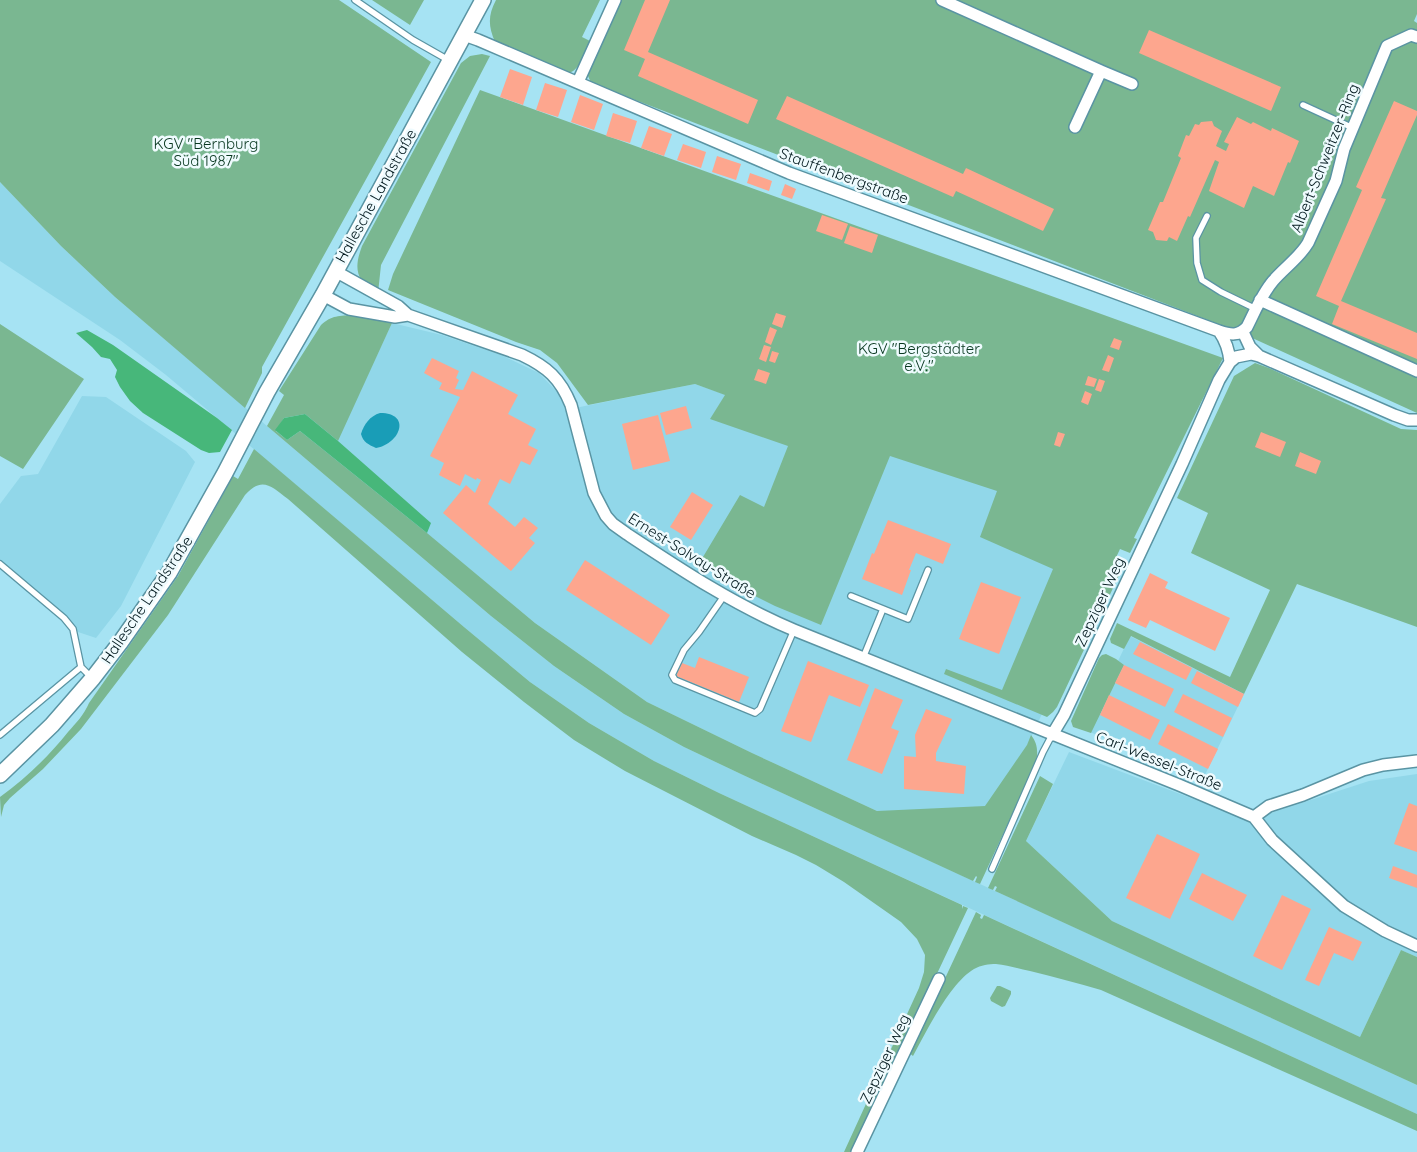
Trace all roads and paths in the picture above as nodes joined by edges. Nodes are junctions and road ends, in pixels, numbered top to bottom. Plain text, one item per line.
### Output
1 (356, 0) edge
2 (483, 0) edge
3 (615, 0) edge
4 (942, 0) edge
5 (464, 35) junction
6 (1414, 36) edge
7 (450, 61) junction
8 (1100, 71) junction
9 (578, 82) junction
10 (1132, 84) dead end
11 (1303, 105) dead end
12 (1074, 127) dead end
13 (1353, 128) junction
14 (1207, 216) dead end
15 (336, 271) junction
16 (322, 295) junction
17 (1258, 304) junction
18 (408, 315) junction
19 (1220, 331) junction
20 (1239, 333) junction
21 (1259, 356) junction
22 (1230, 362) junction
23 (1417, 371) edge
24 (1417, 420) edge
25 (0, 564) edge
26 (928, 570) dead end
27 (724, 596) junction
28 (851, 596) dead end
29 (883, 609) junction
30 (794, 630) junction
31 (863, 658) junction
32 (81, 667) junction
33 (93, 678) junction
34 (0, 735) edge
35 (1052, 735) junction
36 (1417, 761) edge
37 (0, 775) edge
38 (1254, 817) junction
39 (992, 869) dead end
40 (1417, 946) edge
41 (939, 979) dead end
42 (857, 1152) edge

1 - 7 lane
2 - 5 main road, Hallesche Landstraße
3 - 9 street
4 - 8 street
5 - 7 main road, Hallesche Landstraße
5 - 9 street, Stauffenbergstraße
6 - 13 street, Albert-Schweitzer-Ring
7 - 15 main road, Hallesche Landstraße
8 - 10 street
8 - 12 street
9 - 19 street, Stauffenbergstraße
11 - 13 lane
13 - 17 street, Albert-Schweitzer-Ring
14 - 17 lane
15 - 16 main road, Hallesche Landstraße
15 - 18 street, Ernest-Solvay-Straße
16 - 18 street, Ernest-Solvay-Straße
16 - 33 main road, Hallesche Landstraße
17 - 20 street, Albert-Schweitzer-Ring
17 - 23 street
18 - 27 street, Ernest-Solvay-Straße
19 - 20 street, Stauffenbergstraße
19 - 22 street
20 - 21 street
21 - 22 street
21 - 24 street
22 - 35 street, Zepziger Weg
25 - 32 lane
26 - 29 lane
27 - 30 street, Ernest-Solvay-Straße
27 - 30 lane
28 - 29 lane
29 - 31 lane
30 - 31 street, Ernest-Solvay-Straße
31 - 35 street, Ernest-Solvay-Straße
32 - 33 lane
32 - 34 lane
33 - 37 main road, Hallesche Landstraße
35 - 38 street, Carl-Wessel-Straße
35 - 39 lane, Zepziger Weg
36 - 38 street
38 - 40 street, Carl-Wessel-Straße
41 - 42 street, Zepziger Weg

